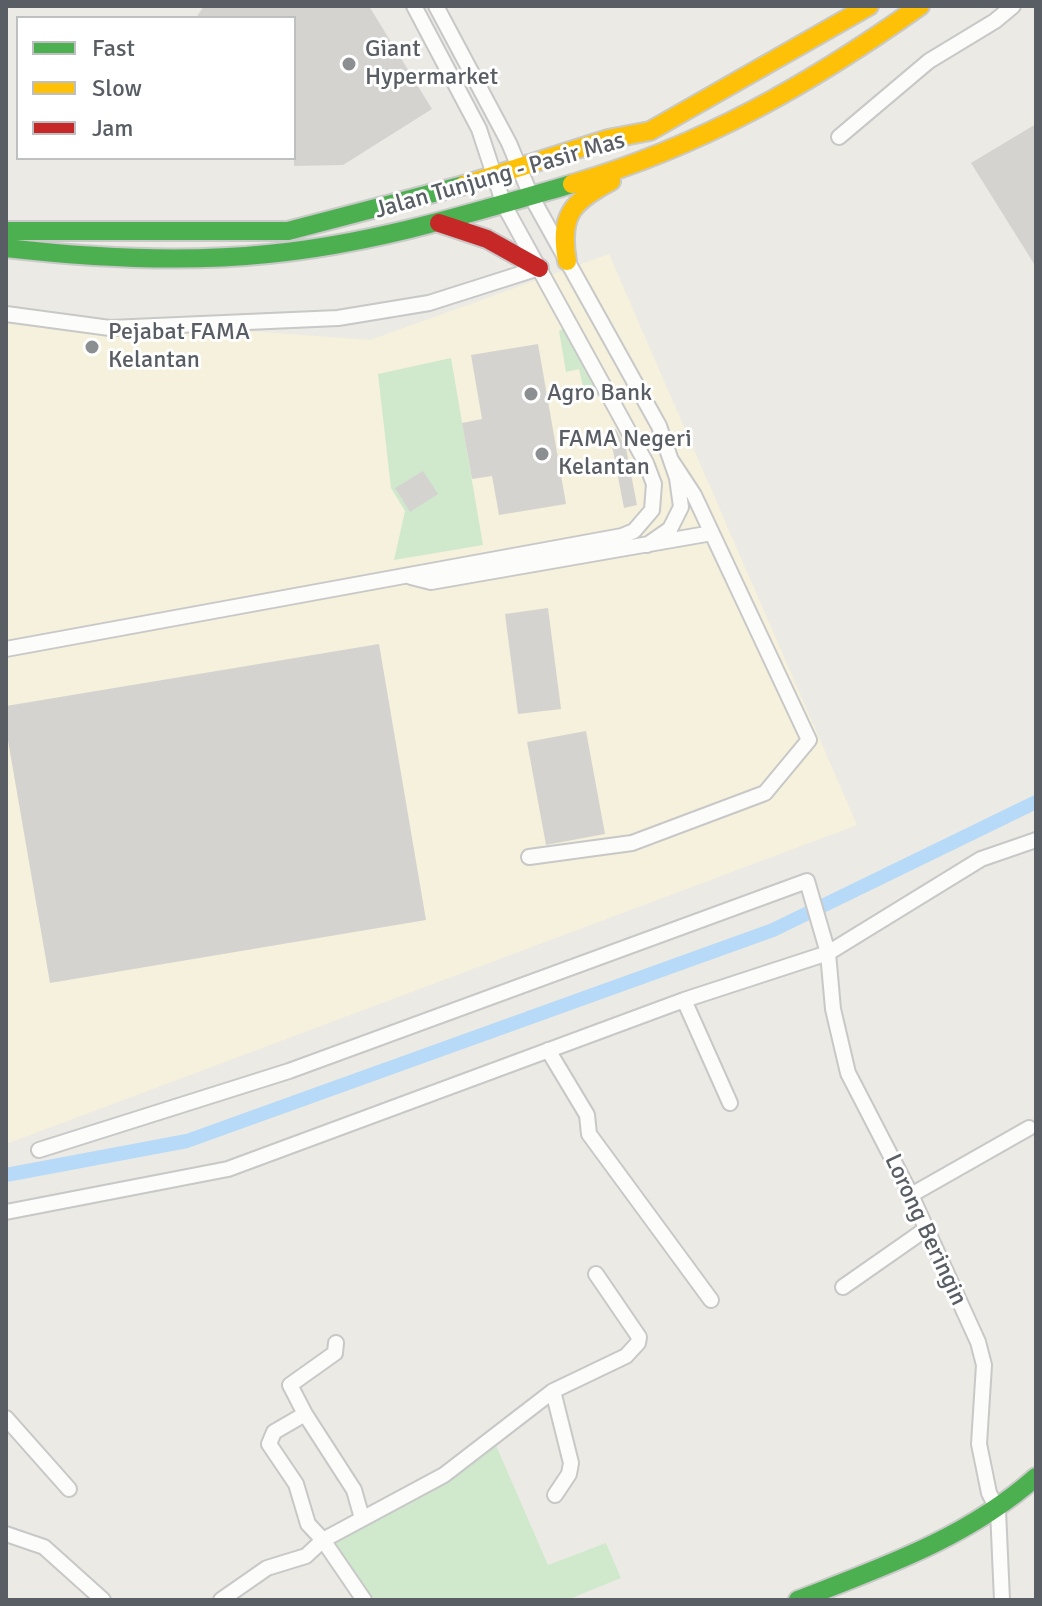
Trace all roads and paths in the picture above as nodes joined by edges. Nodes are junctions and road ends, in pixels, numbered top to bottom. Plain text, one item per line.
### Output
1 (414, 6) edge
2 (436, 6) edge
3 (869, 6) edge
4 (920, 6) edge
5 (1013, 6) edge
6 (839, 137) dead end
7 (673, 151) junction
8 (524, 182) junction
9 (499, 190) junction
10 (439, 223) junction
11 (6, 231) edge
12 (6, 248) edge
13 (567, 261) junction
14 (539, 268) junction
15 (6, 314) edge
16 (671, 460) junction
17 (712, 533) junction
18 (647, 545) junction
19 (411, 577) junction
20 (6, 649) edge
21 (1036, 840) edge
22 (529, 857) dead end
23 (828, 953) junction
24 (684, 1000) junction
25 (548, 1050) junction
26 (730, 1103) dead end
27 (1029, 1128) dead end
28 (39, 1150) dead end
29 (911, 1195) junction
30 (6, 1212) edge
31 (926, 1229) junction
32 (596, 1274) dead end
33 (843, 1287) dead end
34 (711, 1300) dead end
35 (336, 1343) dead end
36 (553, 1391) junction
37 (305, 1414) junction
38 (6, 1418) edge
39 (11, 1435) edge
40 (1036, 1477) edge
41 (69, 1489) dead end
42 (555, 1495) dead end
43 (998, 1510) junction
44 (362, 1518) junction
45 (6, 1534) edge
46 (323, 1540) junction
47 (103, 1600) edge
48 (221, 1600) edge
49 (364, 1600) edge
50 (798, 1600) edge
51 (1002, 1600) edge

1 - 9 street
2 - 8 street
3 - 8 main road, Jalan Tunjung - Pasir Mas
4 - 7 main road, Jalan Tunjung - Pasir Mas
5 - 6 street
7 - 8 main road, Jalan Tunjung - Pasir Mas
7 - 13 main road
8 - 9 main road, Jalan Tunjung - Pasir Mas
8 - 9 main road, Jalan Tunjung - Pasir Mas
8 - 13 street
9 - 10 main road, Jalan Tunjung - Pasir Mas
9 - 11 main road, Jalan Tunjung - Pasir Mas
9 - 14 street
10 - 12 main road, Jalan Tunjung - Pasir Mas
10 - 14 main road
13 - 16 street
14 - 15 street
14 - 19 street
16 - 17 street
16 - 18 street
17 - 18 street
17 - 22 street
18 - 19 street
19 - 20 street
21 - 23 street
23 - 24 street
23 - 28 street, Lorong Beringin
23 - 29 street, Lorong Beringin
24 - 25 street
24 - 26 street
25 - 30 street
25 - 34 street
27 - 29 street
29 - 31 street, Lorong Beringin
31 - 33 street
31 - 43 street, Lorong Beringin
32 - 36 street
35 - 37 street
36 - 42 street
36 - 44 street
37 - 44 street
37 - 46 street
38 - 39 street
39 - 41 street
40 - 43 main road
43 - 50 main road
43 - 51 street, Lorong Beringin
44 - 46 street
45 - 47 street
46 - 48 street
46 - 49 street

